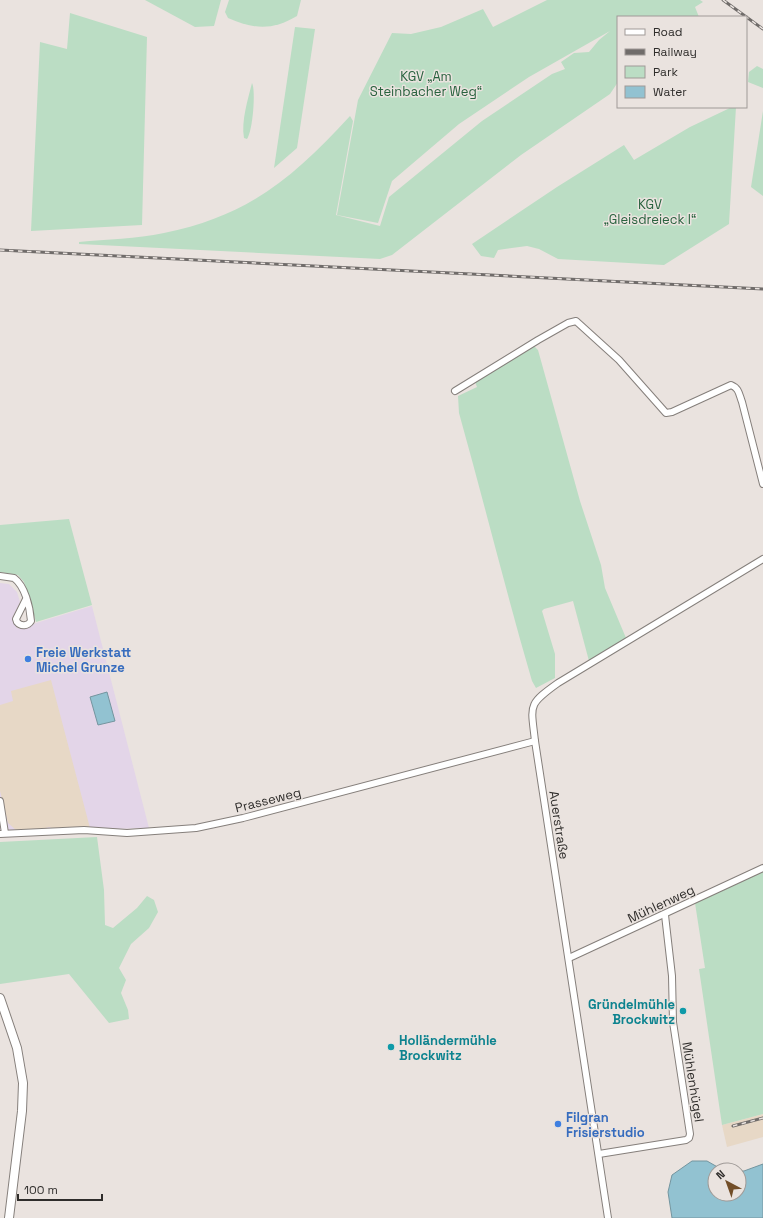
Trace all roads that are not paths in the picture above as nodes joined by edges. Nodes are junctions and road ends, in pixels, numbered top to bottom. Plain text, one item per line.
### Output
1 (456, 391) dead end
2 (763, 484) edge
3 (763, 559) edge
4 (0, 576) edge
5 (26, 599) dead end
6 (535, 741) junction
7 (0, 801) edge
8 (3, 834) edge
9 (763, 868) edge
10 (665, 915) junction
11 (569, 958) junction
12 (0, 998) edge
13 (599, 1154) junction
14 (9, 1218) edge
15 (608, 1218) edge

1 - 2 street
3 - 6 street, Auerstraße
4 - 5 street
6 - 8 street, Prasseweg
6 - 11 street, Auerstraße
7 - 8 street
9 - 10 street, Mühlenweg
10 - 11 street, Mühlenweg
10 - 13 street, Mühlenhügel
11 - 13 street, Auerstraße
12 - 14 street
13 - 15 street, Auerstraße

